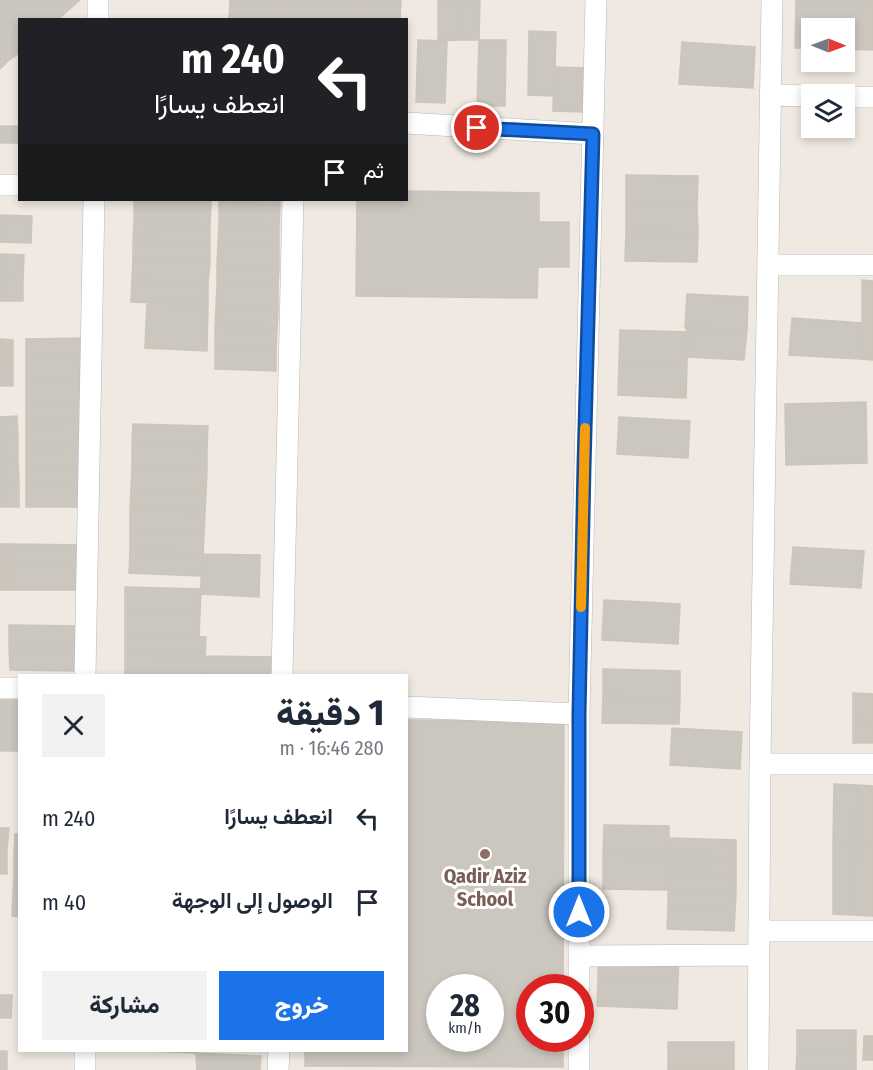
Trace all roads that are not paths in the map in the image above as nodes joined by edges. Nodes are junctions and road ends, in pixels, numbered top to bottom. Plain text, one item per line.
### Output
1 (98, 0) edge
2 (596, 0) edge
3 (772, 0) edge
4 (98, 18) edge
5 (771, 95) junction
6 (801, 96) edge
7 (855, 97) edge
8 (873, 97) edge
9 (408, 123) edge
10 (593, 134) junction
11 (0, 185) edge
12 (18, 185) edge
13 (94, 201) edge
14 (293, 201) edge
15 (768, 265) junction
16 (873, 265) edge
17 (85, 674) edge
18 (282, 674) edge
19 (0, 688) edge
20 (18, 688) edge
21 (408, 707) edge
22 (579, 714) junction
23 (760, 764) junction
24 (873, 764) edge
25 (759, 931) junction
26 (873, 931) edge
27 (759, 955) junction
28 (579, 956) junction
29 (579, 974) edge
30 (85, 1052) edge
31 (279, 1052) edge
32 (579, 1052) edge
33 (85, 1070) edge
34 (278, 1070) edge
35 (579, 1070) edge
36 (758, 1070) edge

1 - 4 street
2 - 10 street
3 - 5 street
5 - 6 street
5 - 15 street
7 - 8 street
9 - 10 street
10 - 22 street
11 - 12 street
13 - 17 street
14 - 18 street
15 - 16 street
15 - 23 street
19 - 20 street
21 - 22 street
22 - 28 street
23 - 24 street
23 - 25 street
25 - 26 street
25 - 27 street
27 - 28 street
27 - 36 street
28 - 29 street
30 - 33 street
31 - 34 street
32 - 35 street

